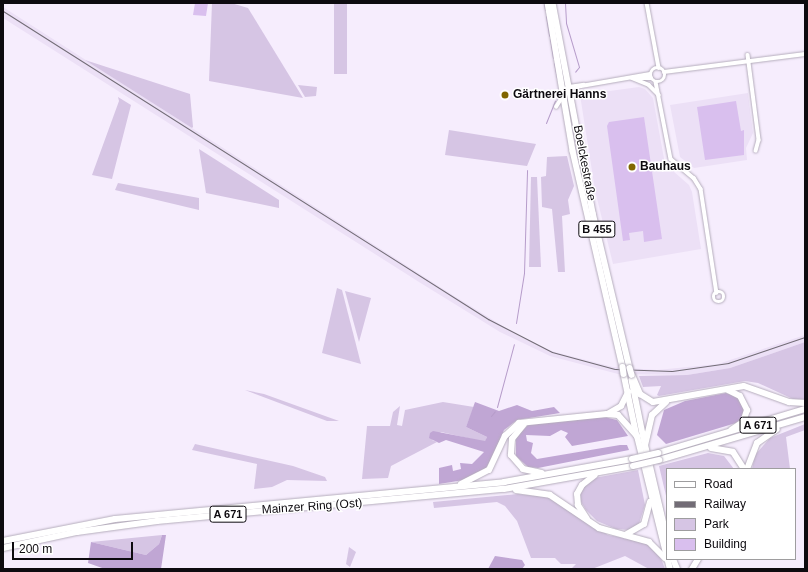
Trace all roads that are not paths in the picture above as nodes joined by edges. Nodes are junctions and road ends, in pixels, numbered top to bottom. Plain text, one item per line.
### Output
1 (548, 3) edge
2 (553, 3) edge
3 (647, 3) edge
4 (805, 54) edge
5 (748, 55) dead end
6 (749, 62) junction
7 (657, 68) junction
8 (665, 74) junction
9 (650, 76) junction
10 (632, 78) junction
11 (658, 82) junction
12 (570, 88) junction
13 (564, 92) junction
14 (660, 98) junction
15 (556, 107) dead end
16 (756, 151) dead end
17 (717, 293) dead end
18 (632, 375) junction
19 (722, 390) junction
20 (628, 392) junction
21 (667, 402) junction
22 (805, 403) edge
23 (805, 410) edge
24 (607, 414) junction
25 (802, 418) edge
26 (537, 419) junction
27 (637, 436) junction
28 (711, 439) junction
29 (645, 445) junction
30 (708, 447) junction
31 (743, 468) edge
32 (747, 468) edge
33 (564, 473) junction
34 (598, 473) junction
35 (442, 489) junction
36 (504, 489) junction
37 (651, 501) junction
38 (662, 520) junction
39 (593, 525) junction
40 (666, 528) edge
41 (621, 535) junction
42 (666, 535) edge
43 (3, 541) edge
44 (3, 548) edge
45 (666, 548) edge
46 (666, 557) edge
47 (670, 560) edge
48 (697, 560) edge
49 (670, 569) edge
50 (677, 569) edge
51 (692, 569) edge

1 - 13 main road, Boelckestraße / B 455
2 - 12 main road, Boelckestraße / B 455
3 - 7 street
4 - 6 street
5 - 6 street
6 - 8 street
6 - 16 street
7 - 8 street
7 - 9 street
8 - 11 street
9 - 10 street
9 - 11 street
10 - 12 street
10 - 14 street
11 - 14 street
12 - 13 street
12 - 18 main road, Boelckestraße / B 455, bridge
13 - 15 street
13 - 20 main road, Boelckestraße / B 455, bridge
14 - 17 street
18 - 21 highway
18 - 29 main road, B 455
19 - 21 highway
19 - 22 highway
19 - 28 highway
20 - 24 highway
20 - 27 main road, B 455
21 - 29 highway
23 - 28 highway, A 671
24 - 26 highway
24 - 27 highway
25 - 30 highway, A 671
25 - 32 highway
26 - 33 highway
26 - 35 highway
27 - 37 highway, B 455
28 - 33 highway, A 671, bridge
29 - 38 highway, B 455
30 - 31 highway
30 - 34 highway, A 671, bridge
33 - 35 highway, A 671
34 - 36 highway, A 671
34 - 39 highway
35 - 43 highway, Mainzer Ring (Ost) / A 671
36 - 39 highway
36 - 44 highway, Mainzer Ring (Ost) / A 671
37 - 41 highway
37 - 45 highway, B 455
38 - 40 highway
38 - 42 highway, B 455
39 - 41 highway
41 - 46 highway
47 - 49 highway, B 455
47 - 50 highway, B 455
48 - 51 highway

